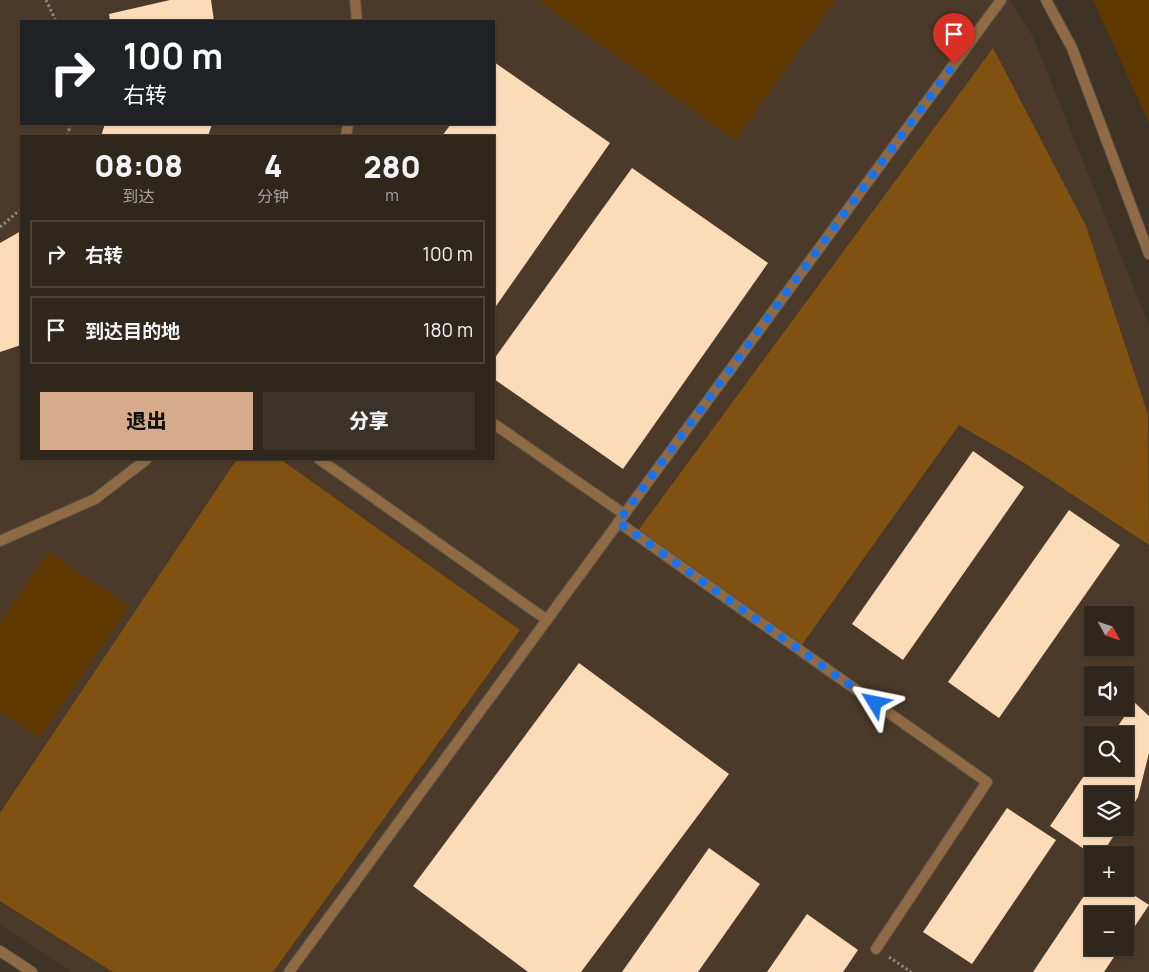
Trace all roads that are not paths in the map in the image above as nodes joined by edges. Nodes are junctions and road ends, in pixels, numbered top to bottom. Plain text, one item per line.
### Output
1 (355, 0) edge
2 (1001, 0) edge
3 (1046, 0) edge
4 (357, 20) edge
5 (1149, 254) edge
6 (495, 425) edge
7 (146, 460) edge
8 (320, 460) edge
9 (621, 518) junction
10 (0, 541) edge
11 (547, 620) junction
12 (876, 948) road end
13 (0, 951) edge
14 (32, 972) edge
15 (289, 972) edge

1 - 4 street
2 - 9 street
3 - 5 street
6 - 9 street
7 - 10 street
8 - 11 street
9 - 11 street
9 - 12 street
11 - 15 street
13 - 14 street

